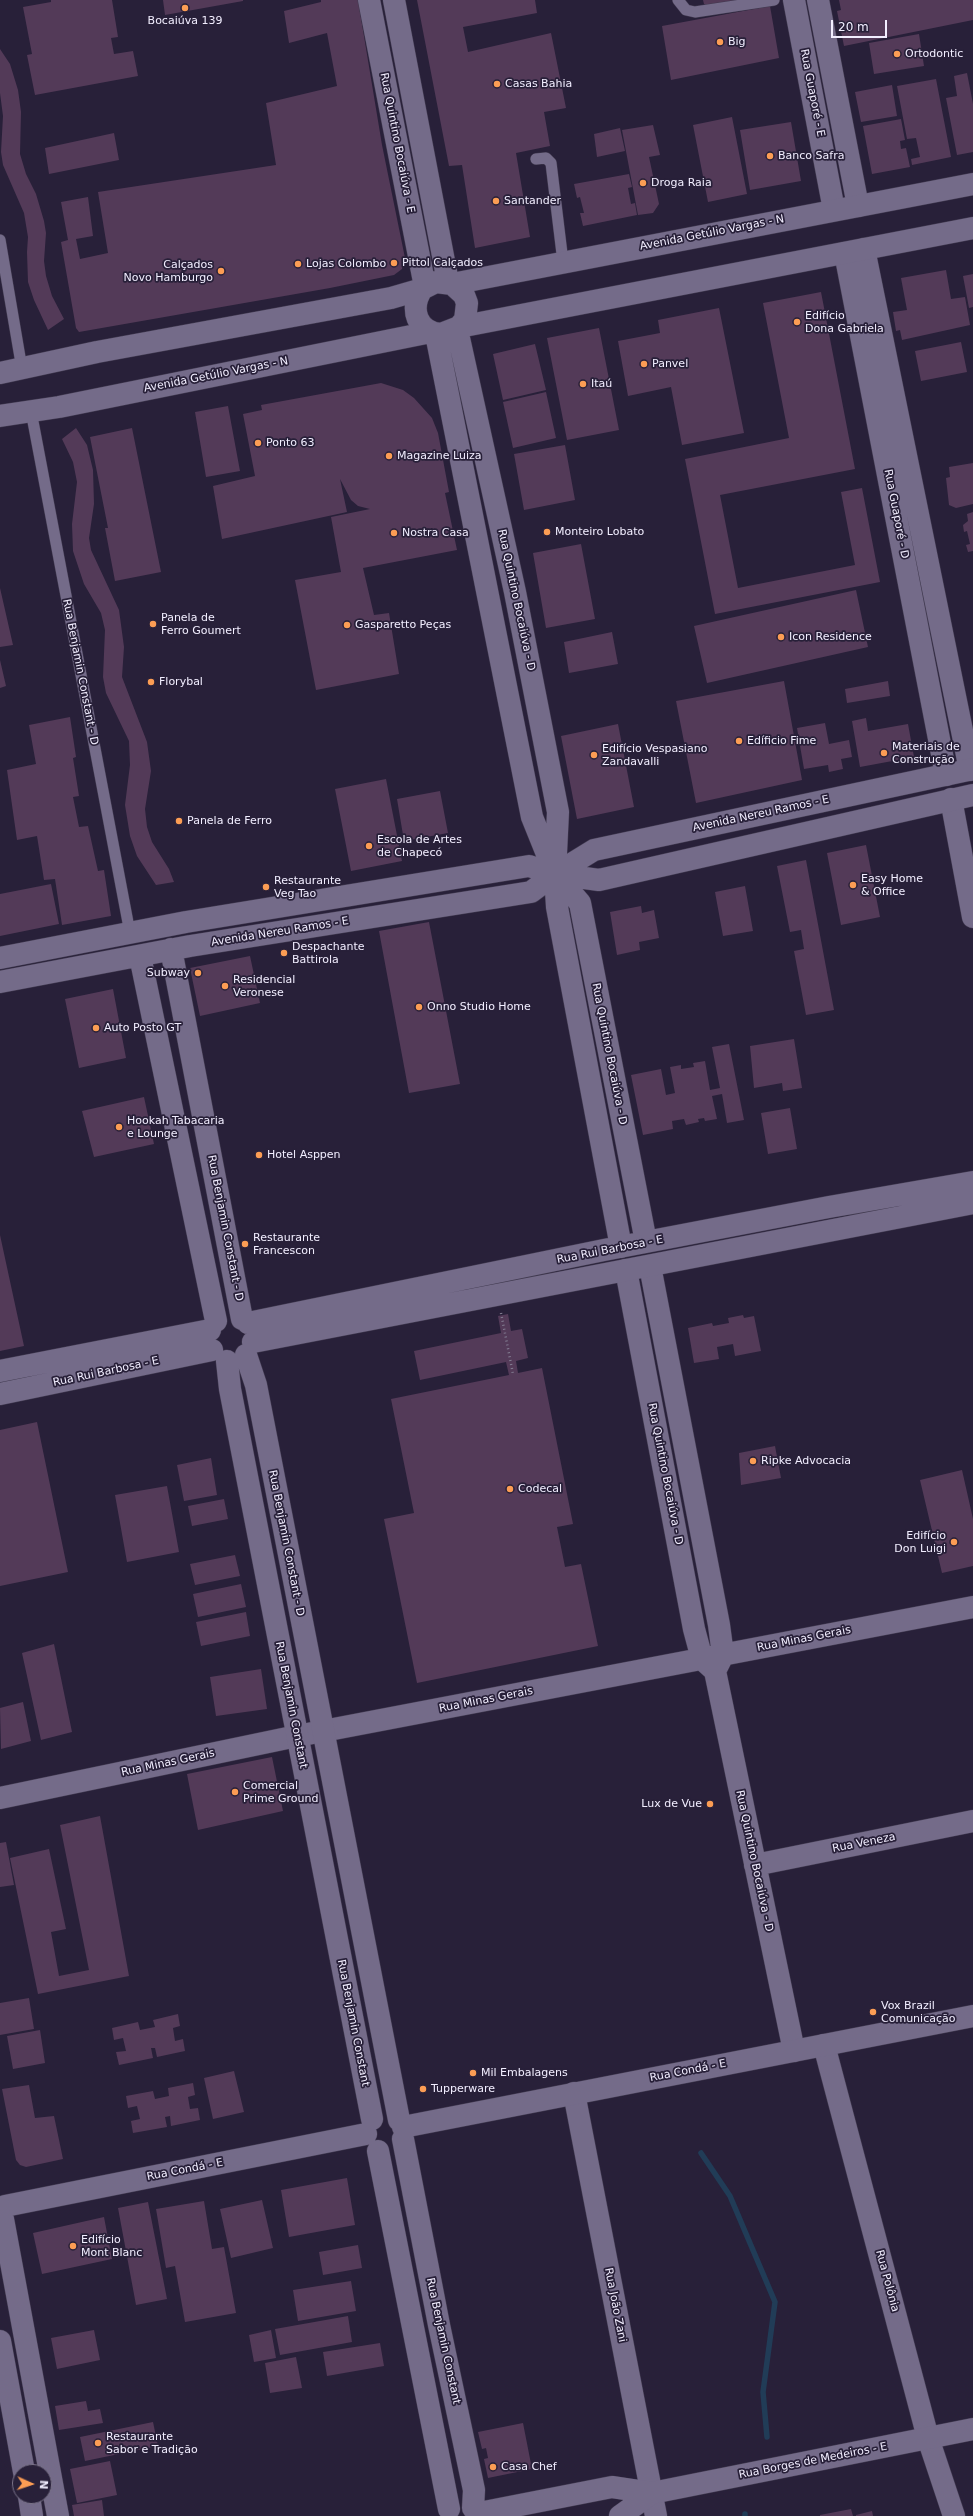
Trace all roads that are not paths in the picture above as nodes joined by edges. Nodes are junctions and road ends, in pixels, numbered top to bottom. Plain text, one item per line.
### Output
1 (369, 0) edge
2 (394, 0) edge
3 (678, 0) edge
4 (774, 0) edge
5 (794, 0) edge
6 (818, 0) edge
7 (536, 159) dead end
8 (973, 184) edge
9 (858, 206) junction
10 (834, 210) junction
11 (973, 228) edge
12 (0, 240) edge
13 (854, 251) junction
14 (563, 262) junction
15 (450, 283) junction
16 (424, 288) junction
17 (868, 320) junction
18 (458, 328) junction
19 (433, 333) junction
20 (22, 369) junction
21 (0, 373) edge
22 (31, 411) junction
23 (0, 416) edge
24 (958, 711) junction
25 (935, 716) junction
26 (972, 770) edge
27 (946, 775) junction
28 (973, 795) edge
29 (951, 799) junction
30 (555, 874) junction
31 (969, 875) edge
32 (973, 917) edge
33 (130, 933) junction
34 (171, 949) junction
35 (140, 956) junction
36 (0, 958) edge
37 (0, 982) edge
38 (181, 1002) junction
39 (151, 1008) junction
40 (973, 1182) edge
41 (973, 1204) edge
42 (646, 1242) junction
43 (622, 1247) junction
44 (650, 1266) junction
45 (626, 1270) junction
46 (232, 1338) junction
47 (0, 1371) edge
48 (0, 1394) edge
49 (701, 1530) junction
50 (284, 1531) junction
51 (676, 1534) junction
52 (258, 1536) junction
53 (973, 1607) edge
54 (713, 1661) junction
55 (323, 1731) junction
56 (297, 1736) junction
57 (0, 1798) edge
58 (973, 1821) edge
59 (755, 1865) junction
60 (362, 1930) junction
61 (336, 1935) junction
62 (973, 2016) edge
63 (824, 2045) junction
64 (794, 2051) junction
65 (574, 2093) junction
66 (401, 2129) junction
67 (372, 2135) junction
68 (2, 2211) edge
69 (439, 2325) junction
70 (413, 2330) junction
71 (0, 2341) edge
72 (973, 2429) edge
73 (928, 2438) junction
74 (23, 2464) edge
75 (652, 2493) junction
76 (30, 2504) edge
77 (445, 2512) edge
78 (478, 2512) edge
79 (32, 2516) edge
80 (58, 2516) edge
81 (620, 2516) edge
82 (656, 2516) edge
83 (954, 2516) edge

1 - 16 street, Rua Quintino Bocaiúva - E
2 - 15 street
3 - 4 lane
5 - 10 street, Rua Guaporé - E
6 - 9 street
7 - 14 lane
8 - 9 street, Avenida Getúlio Vargas - N
9 - 10 street, Avenida Getúlio Vargas - N
10 - 14 street, Avenida Getúlio Vargas - N
11 - 13 street
12 - 20 lane
13 - 17 street, Rua Guaporé - D
13 - 18 street
14 - 15 street, Avenida Getúlio Vargas - N
15 - 16 street
15 - 18 street
16 - 19 street
16 - 20 street
17 - 24 street, Rua Guaporé - D
17 - 25 street, Rua Guaporé - D
18 - 19 street
18 - 30 street, Rua Quintino Bocaiúva - D
19 - 22 street, Avenida Getúlio Vargas - N
19 - 30 street, Rua Quintino Bocaiúva - D
20 - 21 street
22 - 23 street, Avenida Getúlio Vargas - N
22 - 33 lane, Rua Benjamin Constant - D
24 - 25 street
24 - 26 street, Rua Guaporé - D
25 - 27 street, Rua Guaporé - D
26 - 27 street, Avenida Nereu Ramos - E
27 - 30 street, Avenida Nereu Ramos - E
28 - 29 street
29 - 30 street
29 - 31 street
30 - 33 street
30 - 34 street, Avenida Nereu Ramos - E
30 - 42 street, Rua Quintino Bocaiúva - D
30 - 43 street, Rua Quintino Bocaiúva - D
31 - 32 street
33 - 36 street
34 - 35 street, Avenida Nereu Ramos - E
34 - 38 street, Rua Benjamin Constant - D
35 - 37 street, Avenida Nereu Ramos - E
35 - 39 street, Rua Benjamin Constant - D
38 - 39 street
38 - 46 street, Rua Benjamin Constant - D
39 - 46 street, Rua Benjamin Constant - D
40 - 42 street, Rua Rui Barbosa - E
41 - 44 street, Rua Rui Barbosa - E
42 - 43 street, Rua Rui Barbosa - E
43 - 46 street, Rua Rui Barbosa - E
44 - 45 street, Rua Rui Barbosa - E
44 - 49 street, Rua Quintino Bocaiúva - D
45 - 46 street, Rua Rui Barbosa - E
45 - 51 street, Rua Quintino Bocaiúva - D
46 - 47 street, Rua Rui Barbosa - E
46 - 48 street, Rua Rui Barbosa - E
46 - 50 street, Rua Benjamin Constant - D
46 - 52 street, Rua Benjamin Constant
49 - 51 street
49 - 54 street, Rua Quintino Bocaiúva - D
50 - 52 street
50 - 55 street, Rua Benjamin Constant - D
51 - 54 street, Rua Quintino Bocaiúva - D
52 - 56 street, Rua Benjamin Constant
53 - 54 street, Rua Minas Gerais
54 - 55 street, Rua Minas Gerais
54 - 59 street, Rua Quintino Bocaiúva - D
55 - 56 street, Rua Minas Gerais
55 - 60 street
56 - 57 street, Rua Minas Gerais
56 - 61 street, Rua Benjamin Constant
58 - 59 street, Rua Veneza
59 - 64 street, Rua Quintino Bocaiúva - D
60 - 61 street
60 - 66 street
61 - 67 street, Rua Benjamin Constant
62 - 63 street, Rua Condá - E
63 - 64 street, Rua Condá - E
63 - 73 street, Rua Polônia
64 - 65 street, Rua Condá - E
65 - 66 street, Rua Condá - E
65 - 75 street, Rua João Zani
66 - 67 street
66 - 67 street
66 - 69 street, Rua Benjamin Constant
67 - 68 street, Rua Condá - E
67 - 70 street
68 - 80 street
69 - 70 street
69 - 78 street, Rua Benjamin Constant
70 - 77 street
71 - 74 street
72 - 73 street, Rua Borges de Medeiros - E
73 - 75 street, Rua Borges de Medeiros - E
73 - 83 street, Rua Polônia
75 - 78 street, Rua Borges de Medeiros - E
75 - 81 street, Rua Borges de Medeiros - E
75 - 82 street, Rua João Zani
76 - 79 street
77 - 78 street, Rua Borges de Medeiros - E

